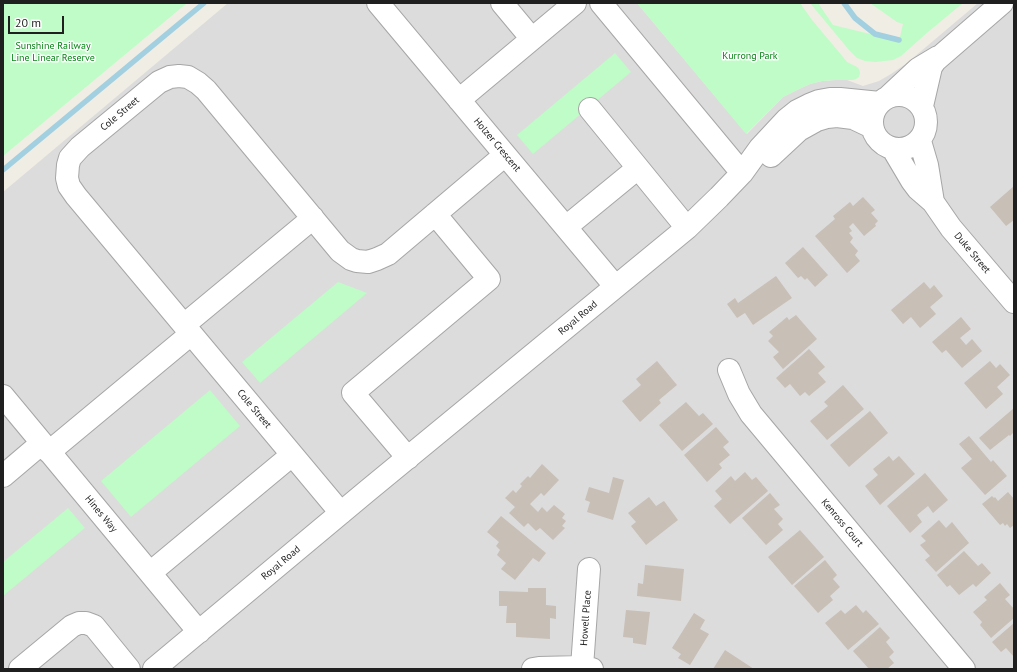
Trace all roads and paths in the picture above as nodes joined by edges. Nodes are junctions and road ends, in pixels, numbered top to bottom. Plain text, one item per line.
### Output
1 (378, 3) edge
2 (502, 3) edge
3 (575, 3) edge
4 (601, 3) edge
5 (1002, 3) edge
6 (532, 39) junction
7 (942, 54) junction
8 (459, 100) junction
9 (884, 100) junction
10 (922, 106) junction
11 (590, 109) dead end
12 (872, 127) junction
13 (920, 141) junction
14 (894, 149) junction
15 (505, 155) junction
16 (638, 168) junction
17 (742, 173) junction
18 (933, 202) junction
19 (435, 214) junction
20 (313, 218) junction
21 (566, 227) junction
22 (687, 228) junction
23 (615, 286) junction
24 (1014, 302) edge
25 (188, 330) junction
26 (729, 370) dead end
27 (3, 396) edge
28 (46, 447) junction
29 (292, 455) junction
30 (408, 458) junction
31 (3, 476) edge
32 (341, 513) junction
33 (589, 569) dead end
34 (150, 573) junction
35 (199, 632) junction
36 (587, 668) edge
37 (20, 669) edge
38 (129, 669) edge
39 (154, 669) edge
40 (533, 669) edge
41 (964, 669) edge

1 - 8 street, Holzer Crescent
2 - 6 street
3 - 6 street
4 - 17 street
5 - 7 street
6 - 8 street
7 - 9 street
7 - 10 street
8 - 15 street, Holzer Crescent
9 - 10 street
9 - 12 street
9 - 17 street, Royal Road
10 - 13 street
11 - 16 street
12 - 14 street
12 - 17 street, Royal Road
13 - 14 street
13 - 18 street, Duke Street
14 - 18 street, Duke Street
15 - 19 street, Cole Street
15 - 21 street, Holzer Crescent
16 - 21 street
16 - 22 street
17 - 22 street, Royal Road
18 - 24 street, Duke Street
19 - 20 street, Cole Street
19 - 30 street
20 - 25 street
20 - 25 street, Cole Street
21 - 23 street, Holzer Crescent
22 - 23 street, Royal Road
23 - 30 street, Royal Road
25 - 28 street
25 - 29 street, Cole Street
26 - 41 street, Kenross Court
27 - 28 street, Hines Way
28 - 31 street
28 - 34 street, Hines Way
29 - 32 street, Cole Street
29 - 34 street
30 - 32 street, Royal Road
32 - 35 street, Royal Road
33 - 36 street, Howell Place
34 - 35 street, Hines Way
35 - 39 street, Royal Road
36 - 40 street
37 - 38 street

